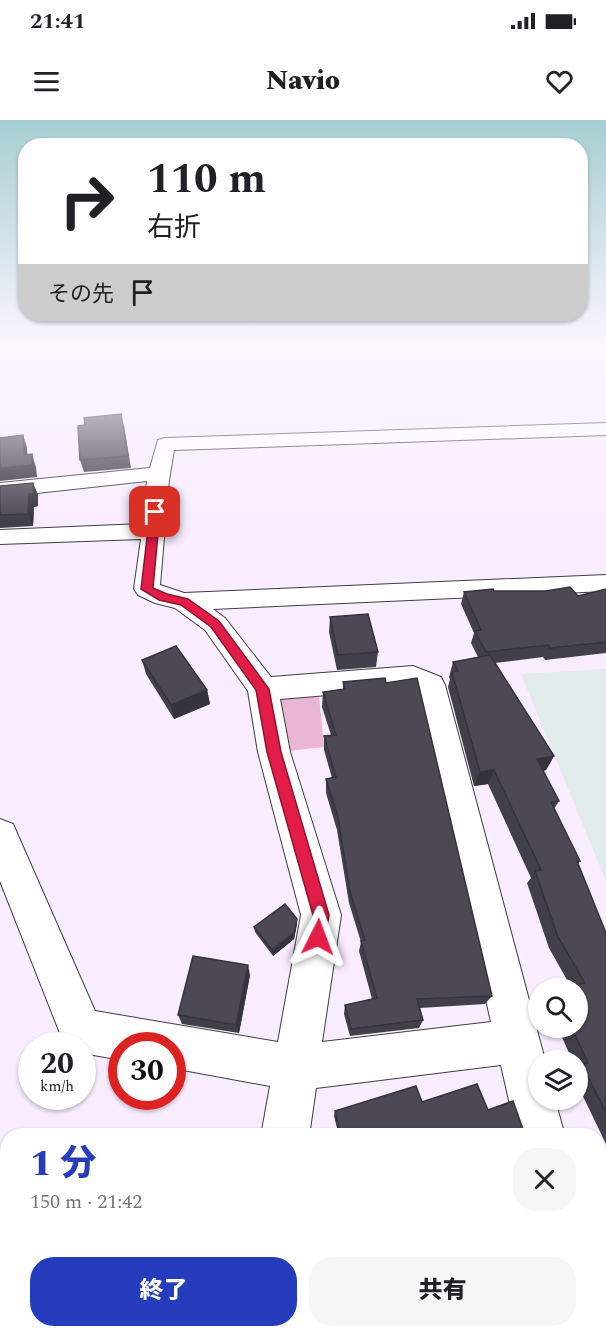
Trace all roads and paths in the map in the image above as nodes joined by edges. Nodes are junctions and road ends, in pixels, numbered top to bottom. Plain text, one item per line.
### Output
1 (606, 429) edge
2 (158, 474) junction
3 (0, 490) edge
4 (153, 531) junction
5 (0, 537) edge
6 (606, 583) edge
7 (184, 602) junction
8 (262, 689) junction
9 (0, 835) edge
10 (108, 1036) edge
11 (517, 1041) junction
12 (186, 1048) edge
13 (297, 1068) junction
14 (286, 1128) edge
15 (540, 1128) edge

1 - 2 street
2 - 3 street
2 - 4 street
4 - 5 street
4 - 7 street
6 - 7 street
7 - 8 street
8 - 11 street
8 - 13 street
9 - 10 street
11 - 13 street
11 - 15 street
12 - 13 street
13 - 14 street

